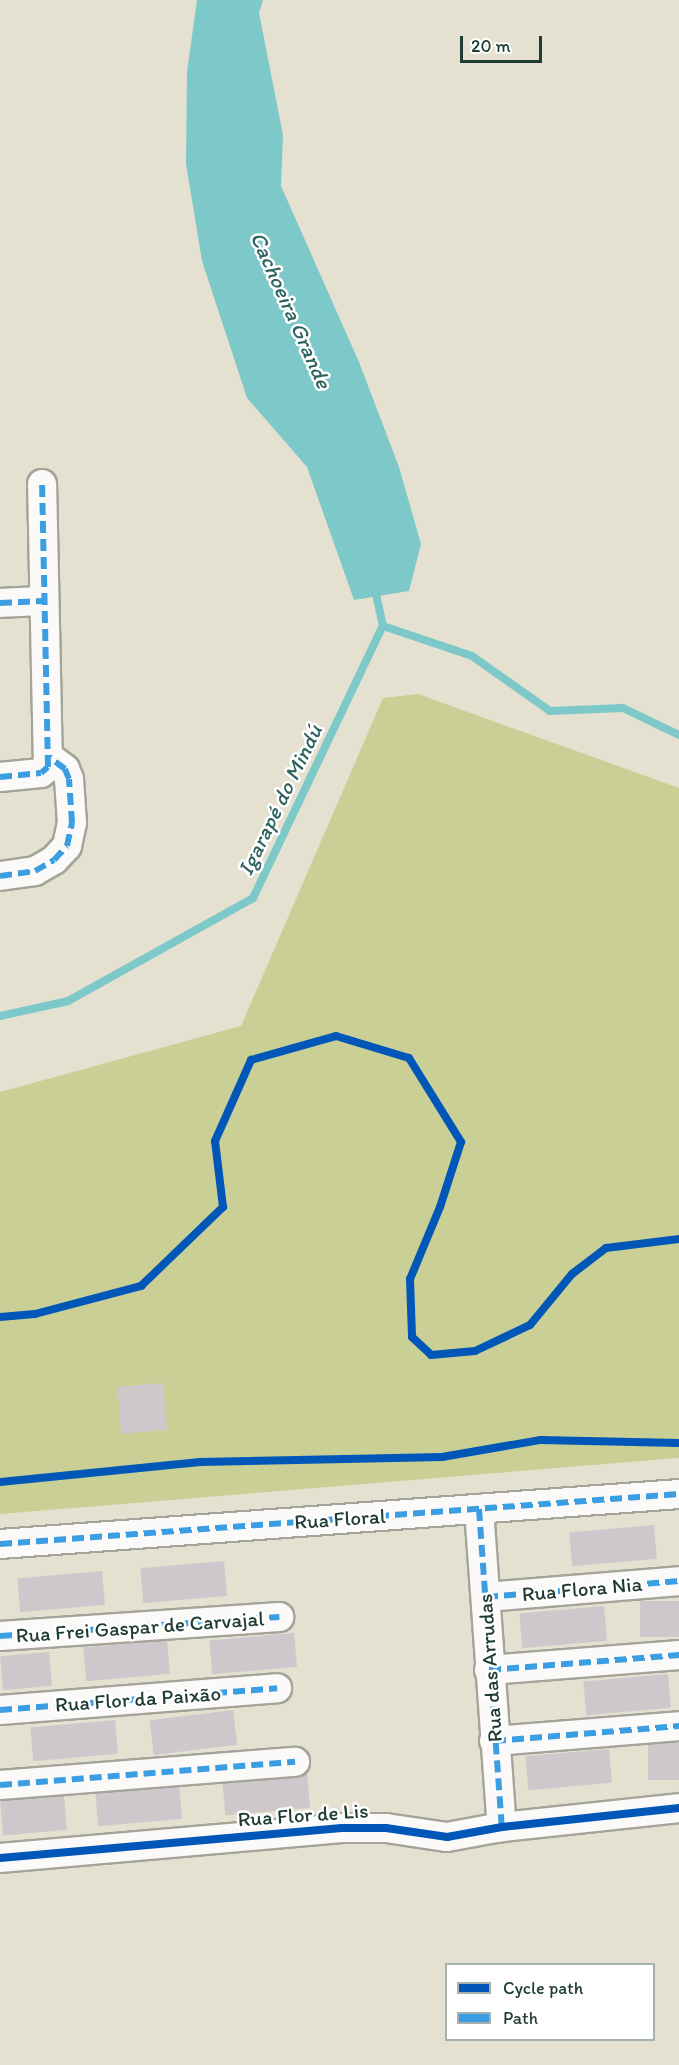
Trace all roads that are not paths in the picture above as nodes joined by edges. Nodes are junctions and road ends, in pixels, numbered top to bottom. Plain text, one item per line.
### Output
1 (42, 484) dead end
2 (43, 601) junction
3 (0, 603) edge
4 (49, 757) junction
5 (0, 777) edge
6 (0, 876) edge
7 (679, 1494) edge
8 (479, 1509) junction
9 (0, 1544) edge
10 (679, 1581) edge
11 (486, 1597) junction
12 (279, 1617) dead end
13 (0, 1636) edge
14 (679, 1655) edge
15 (489, 1670) junction
16 (277, 1688) dead end
17 (0, 1710) edge
18 (679, 1726) edge
19 (495, 1741) junction
20 (295, 1762) dead end
21 (0, 1785) edge
22 (679, 1808) edge
23 (502, 1827) junction
24 (0, 1858) edge

1 - 2 street
2 - 3 street
2 - 4 street
4 - 5 street
4 - 6 street
7 - 8 street, Rua Floral
8 - 9 street, Rua Floral
8 - 11 street, Rua das Arrudas
10 - 11 street, Rua Flora Nia
11 - 15 street, Rua das Arrudas
12 - 13 street, Rua Frei Gaspar de Carvajal
14 - 15 street
15 - 19 street, Rua das Arrudas
16 - 17 street, Rua Flor da Paixão
18 - 19 street
19 - 23 street, Rua das Arrudas
20 - 21 street
22 - 23 street, Rua Flor de Lis
23 - 24 street, Rua Flor de Lis

